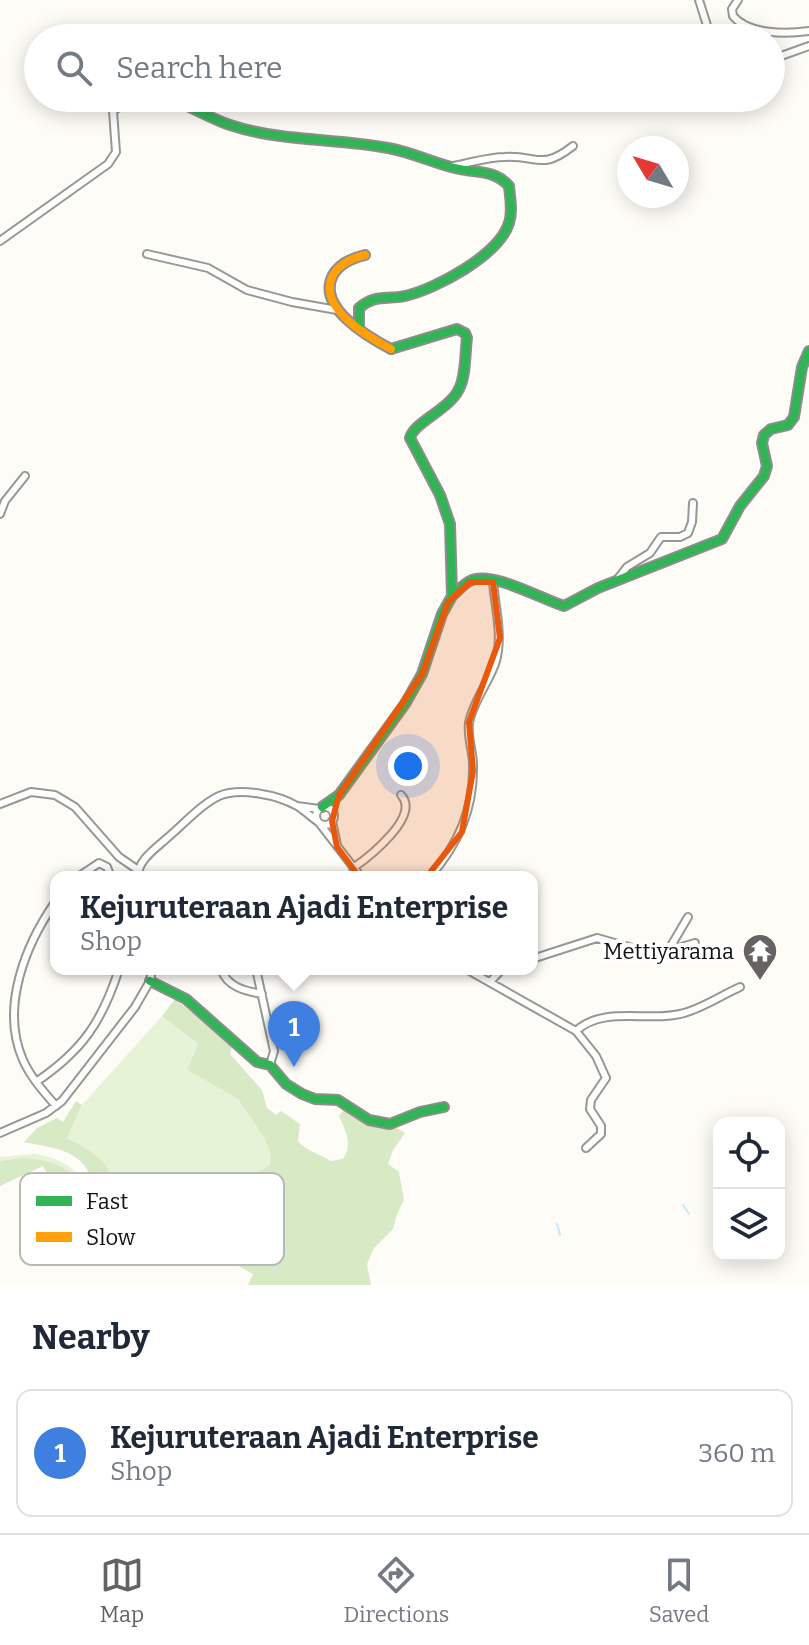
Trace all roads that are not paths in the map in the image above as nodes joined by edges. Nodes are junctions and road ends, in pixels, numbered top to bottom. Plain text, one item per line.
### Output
1 (699, 0) edge
2 (738, 0) edge
3 (707, 24) edge
4 (744, 24) edge
5 (809, 31) edge
6 (785, 33) edge
7 (809, 46) edge
8 (785, 53) edge
9 (113, 112) edge
10 (204, 112) edge
11 (573, 146) dead end
12 (453, 166) junction
13 (0, 241) edge
14 (147, 254) dead end
15 (365, 255) dead end
16 (337, 310) junction
17 (359, 327) junction
18 (809, 351) edge
19 (25, 476) dead end
20 (693, 503) dead end
21 (0, 514) edge
22 (616, 581) junction
23 (493, 582) junction
24 (452, 596) junction
25 (339, 795) junction
26 (401, 795) dead end
27 (0, 804) edge
28 (297, 806) junction
29 (321, 808) junction
30 (333, 818) junction
31 (319, 823) junction
32 (337, 847) junction
33 (353, 868) junction
34 (87, 871) edge
35 (109, 871) edge
36 (135, 871) edge
37 (140, 871) edge
38 (356, 871) edge
39 (435, 871) edge
40 (50, 910) edge
41 (688, 917) dead end
42 (695, 943) dead end
43 (668, 951) junction
44 (538, 957) edge
45 (117, 975) edge
46 (151, 975) edge
47 (224, 975) edge
48 (257, 975) edge
49 (477, 975) edge
50 (496, 975) edge
51 (150, 981) junction
52 (490, 982) junction
53 (740, 987) dead end
54 (262, 994) junction
55 (576, 1031) junction
56 (270, 1065) junction
57 (36, 1082) junction
58 (56, 1106) junction
59 (444, 1107) dead end
60 (0, 1133) edge
61 (586, 1148) dead end

1 - 3 street
2 - 4 street
5 - 6 street
7 - 8 street
9 - 13 street
10 - 12 street
11 - 12 street
12 - 17 street
14 - 16 street
15 - 16 street
16 - 17 street
17 - 24 street
18 - 22 street
19 - 21 street
20 - 22 street
22 - 23 street
23 - 24 street
23 - 39 street
24 - 25 street
25 - 29 street
25 - 30 street
26 - 33 street
27 - 36 street
28 - 29 street
28 - 31 street
28 - 37 street
29 - 30 street
29 - 31 street
30 - 31 street
30 - 32 street
31 - 32 street
32 - 33 street
33 - 38 street
34 - 35 street
40 - 57 street
41 - 43 street
42 - 43 street
43 - 44 street
45 - 57 street
46 - 51 street
47 - 54 street
48 - 54 street
49 - 52 street
50 - 52 street
51 - 56 street
51 - 58 street
52 - 55 street
53 - 55 street
54 - 56 street
55 - 61 street
56 - 59 street
57 - 58 street
58 - 60 street

